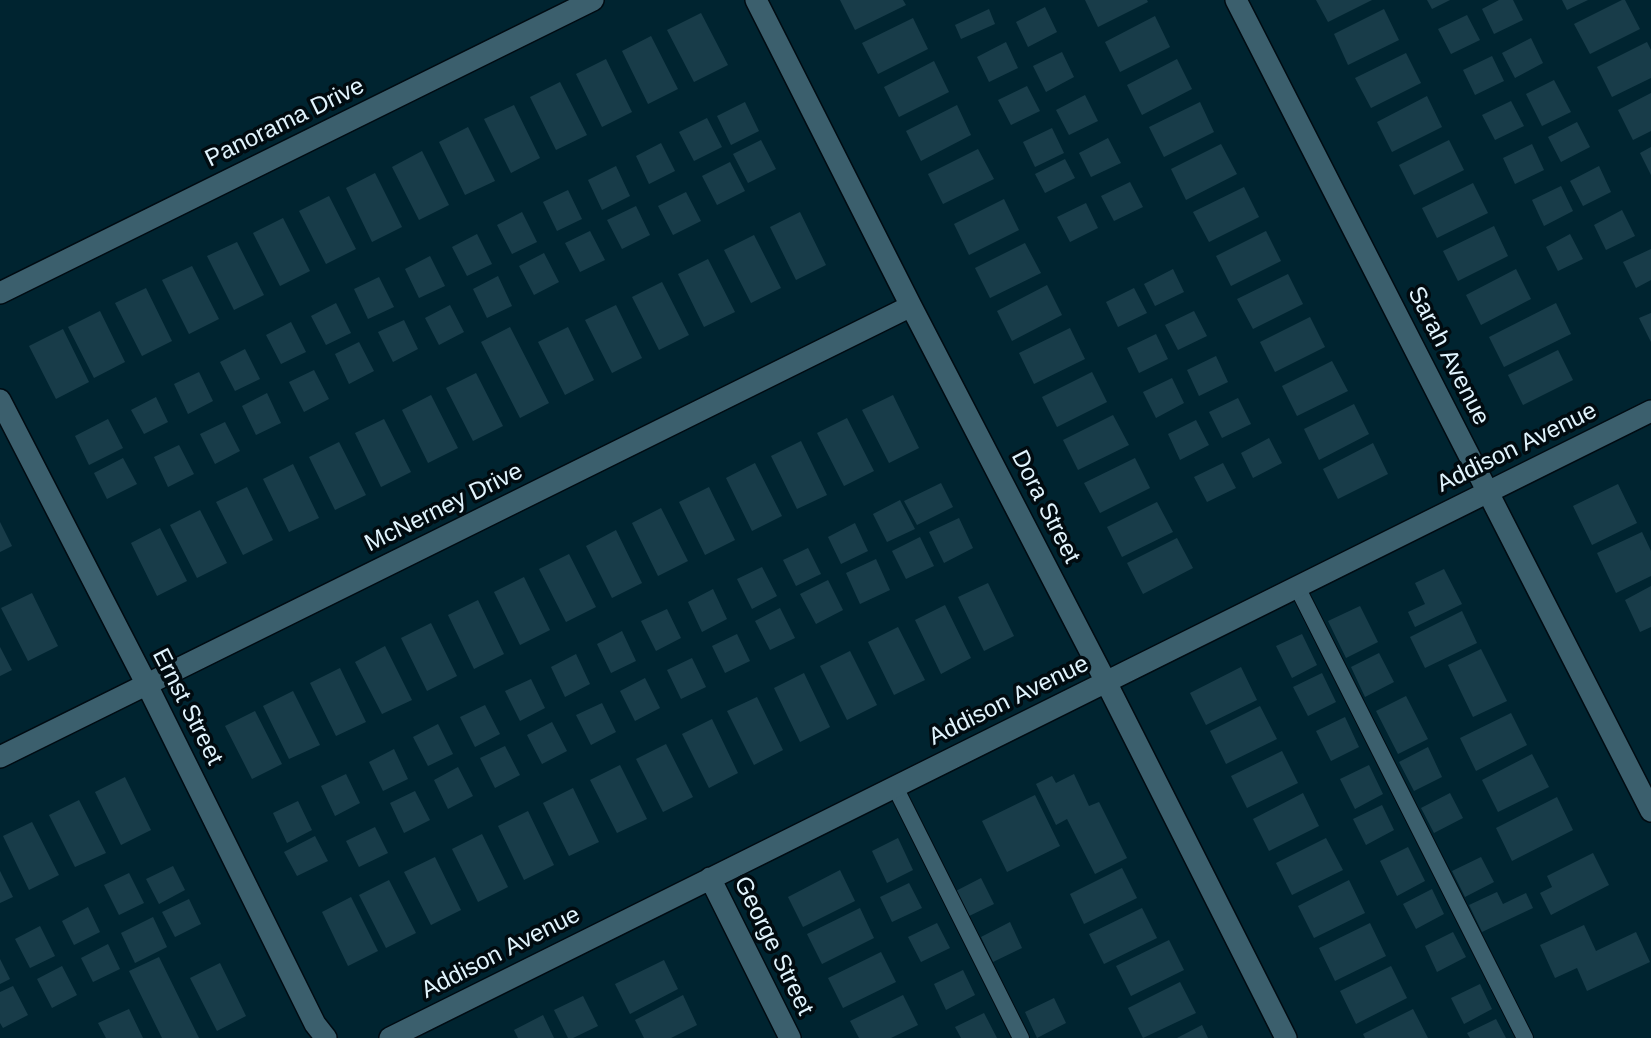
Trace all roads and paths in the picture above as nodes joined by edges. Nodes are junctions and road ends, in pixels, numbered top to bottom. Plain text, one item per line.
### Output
1 (593, 0) edge
2 (756, 0) edge
3 (1236, 0) edge
4 (0, 293) edge
5 (911, 306) junction
6 (0, 400) edge
7 (1651, 411) edge
8 (1488, 492) junction
9 (1297, 587) junction
10 (1106, 682) junction
11 (147, 685) junction
12 (0, 757) edge
13 (895, 787) junction
14 (1651, 811) edge
15 (710, 878) junction
16 (326, 1038) edge
17 (390, 1038) edge
18 (790, 1038) edge
19 (1021, 1038) edge
20 (1286, 1038) edge
21 (1525, 1038) edge

1 - 4 street, Panorama Drive
2 - 5 street, Dora Street
3 - 8 street, Sarah Avenue
5 - 10 street, Dora Street
5 - 11 street, McNerney Drive
6 - 11 street, Ernst Street
7 - 8 street, Addison Avenue
8 - 9 street, Addison Avenue
8 - 14 street, Sarah Avenue
9 - 10 street, Addison Avenue
9 - 21 lane
10 - 13 street, Addison Avenue
10 - 20 street, Dora Street
11 - 12 street, McNerney Drive
11 - 16 street, Ernst Street
13 - 15 street, Addison Avenue
13 - 19 lane
15 - 17 street, Addison Avenue
15 - 18 street, George Street

